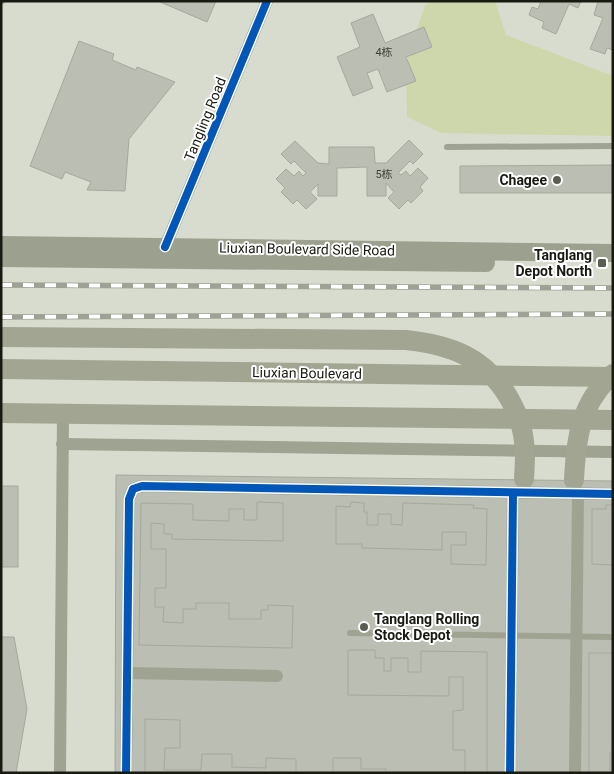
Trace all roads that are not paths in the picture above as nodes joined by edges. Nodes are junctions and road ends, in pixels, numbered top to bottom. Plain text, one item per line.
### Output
1 (267, 1) edge
2 (613, 146) edge
3 (447, 147) dead end
4 (1, 245) edge
5 (165, 247) junction
6 (613, 253) edge
7 (1, 258) edge
8 (613, 265) edge
9 (1, 337) edge
10 (1, 369) edge
11 (613, 375) edge
12 (1, 413) edge
13 (63, 414) junction
14 (613, 420) edge
15 (62, 444) junction
16 (613, 452) edge
17 (521, 488) junction
18 (576, 489) junction
19 (613, 494) edge
20 (350, 633) dead end
21 (512, 635) junction
22 (576, 636) junction
23 (613, 637) edge
24 (127, 673) junction
25 (277, 676) dead end
26 (60, 771) edge
27 (126, 773) edge
28 (510, 773) edge
29 (575, 773) edge

1 - 5 street, Tangling Road
2 - 3 lane
4 - 5 main road, Liuxian Boulevard Side Road
5 - 6 main road, Liuxian Boulevard Side Road
7 - 8 main road
9 - 17 main road, bridge
10 - 11 main road, Liuxian Boulevard
11 - 18 main road, bridge
12 - 13 main road
13 - 14 main road
13 - 15 street
15 - 16 street
15 - 26 street
17 - 18 street
17 - 21 street
17 - 24 street
18 - 19 street
18 - 22 street
20 - 21 lane
21 - 22 lane
21 - 28 street
22 - 23 lane
22 - 29 street
24 - 25 street
24 - 27 street

